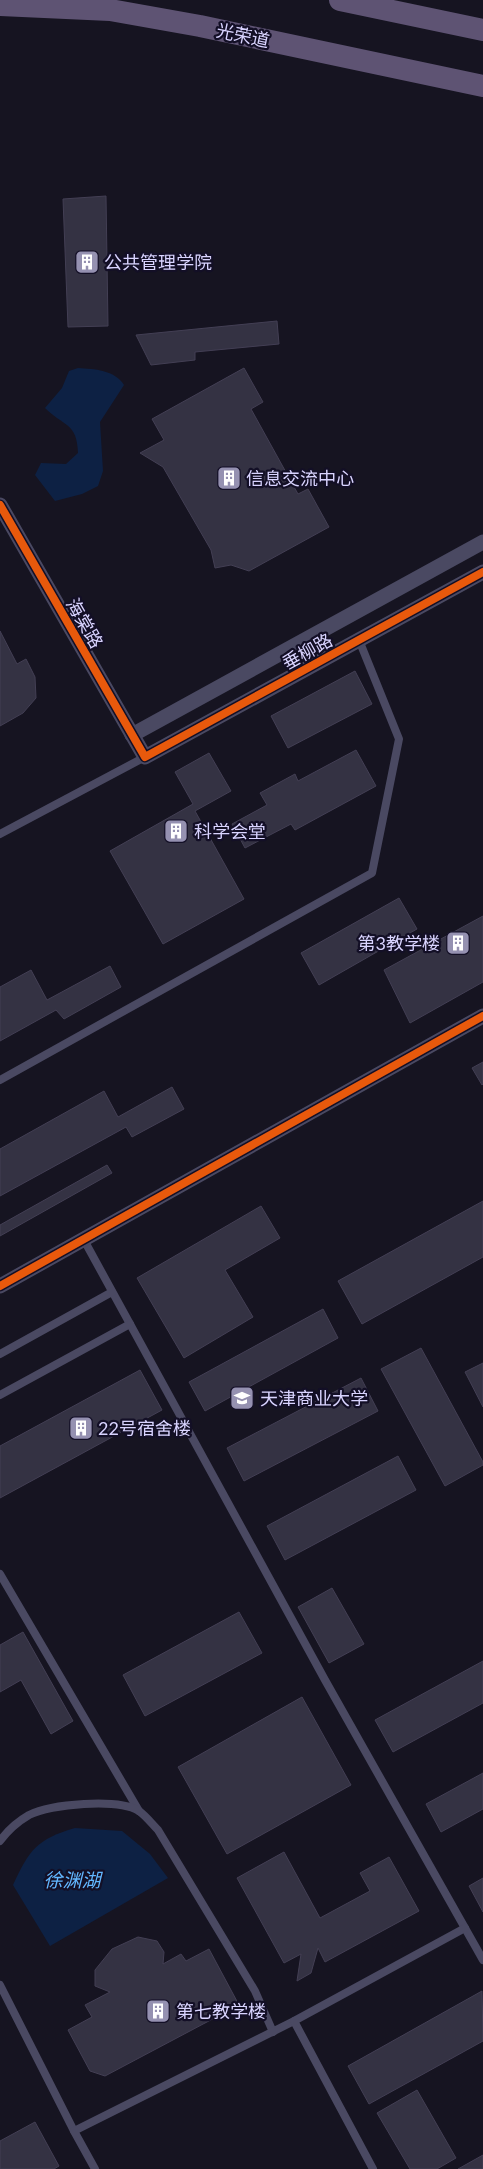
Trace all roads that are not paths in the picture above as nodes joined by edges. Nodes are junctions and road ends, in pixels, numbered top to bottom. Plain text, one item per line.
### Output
1 (340, 0) edge
2 (0, 5) edge
3 (483, 30) edge
4 (483, 86) edge
5 (0, 505) edge
6 (483, 542) edge
7 (483, 572) edge
8 (359, 640) junction
9 (132, 735) junction
10 (145, 757) junction
11 (0, 834) edge
12 (483, 1016) edge
13 (0, 1080) edge
14 (84, 1240) junction
15 (0, 1286) edge
16 (112, 1292) junction
17 (130, 1324) junction
18 (0, 1354) edge
19 (0, 1396) edge
20 (0, 1574) edge
21 (138, 1811) junction
22 (0, 1840) edge
23 (465, 1928) junction
24 (483, 1960) edge
25 (0, 1985) edge
26 (294, 2021) junction
27 (273, 2032) junction
28 (74, 2131) junction
29 (95, 2169) edge
30 (373, 2169) edge

1 - 3 main road
2 - 4 main road, 光荣道
5 - 9 street, 海棠路
6 - 9 street, 垂柳路
7 - 8 street, 垂柳路
8 - 10 street, 垂柳路
8 - 13 lane
9 - 10 street, 海棠路
10 - 11 lane
12 - 14 street
14 - 15 street
14 - 16 lane
16 - 17 lane
16 - 18 lane
17 - 19 lane
17 - 23 lane
20 - 21 lane
21 - 22 lane
21 - 27 lane
23 - 24 lane
23 - 26 lane
25 - 28 lane
26 - 27 lane
26 - 30 lane
27 - 28 lane
28 - 29 lane

